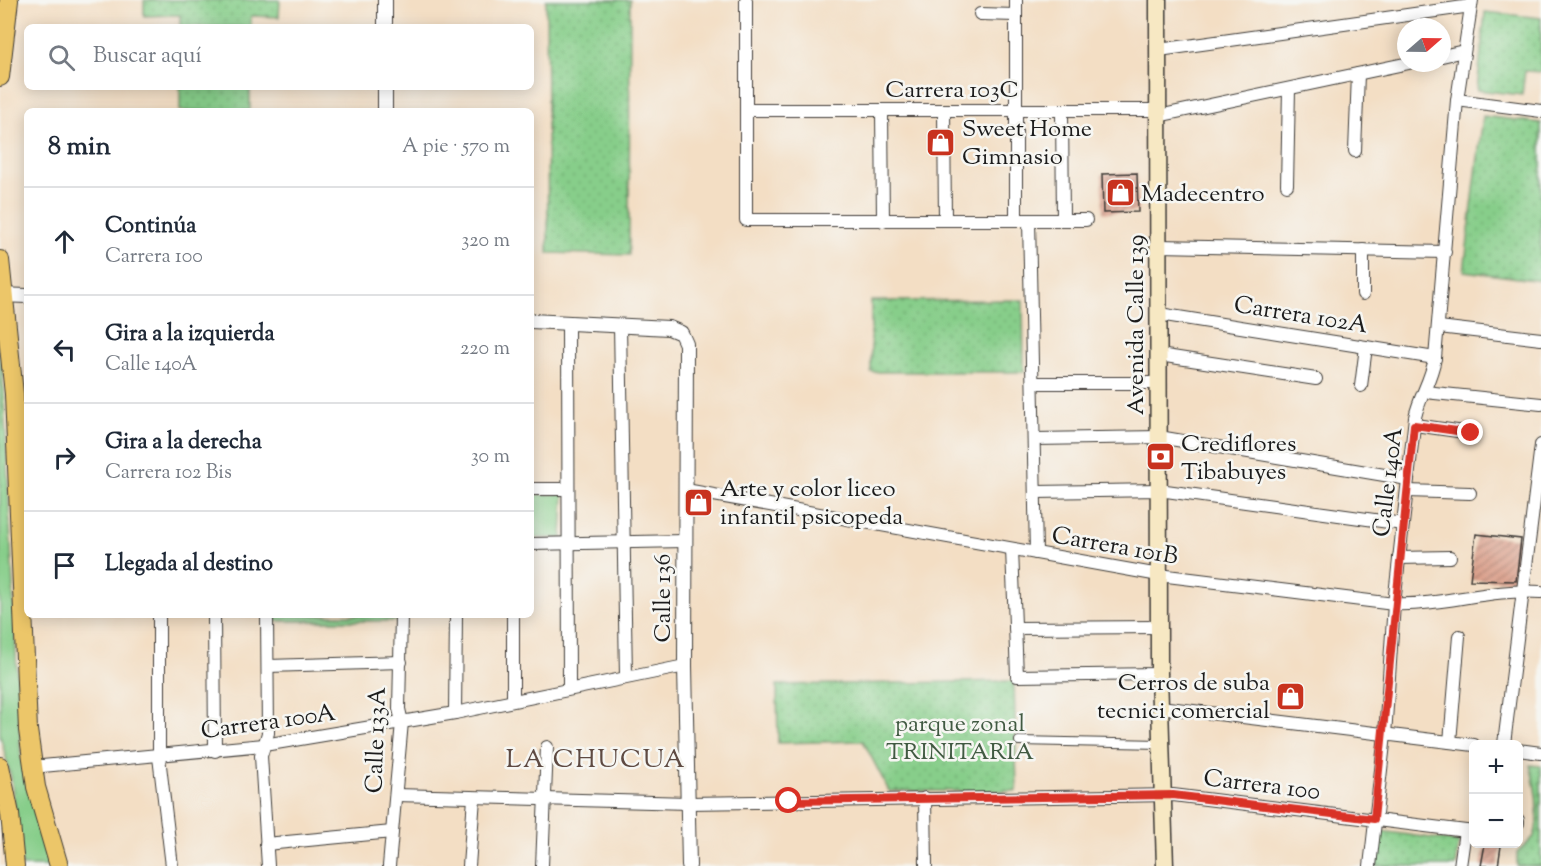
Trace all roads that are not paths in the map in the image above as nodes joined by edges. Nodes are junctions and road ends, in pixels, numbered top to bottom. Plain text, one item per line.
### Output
1 (9, 0) edge
2 (385, 0) edge
3 (746, 0) edge
4 (1016, 0) edge
5 (1158, 0) edge
6 (1472, 3) edge
7 (980, 14) dead end
8 (1016, 15) junction
9 (385, 24) edge
10 (1158, 50) junction
11 (1464, 51) junction
12 (1451, 54) edge
13 (1397, 66) edge
14 (1359, 74) junction
15 (0, 77) edge
16 (1289, 89) junction
17 (385, 90) edge
18 (1457, 100) junction
19 (385, 108) edge
20 (746, 110) junction
21 (882, 110) junction
22 (944, 110) junction
23 (1016, 110) junction
24 (1062, 110) junction
25 (1541, 111) edge
26 (1159, 113) junction
27 (1355, 152) dead end
28 (1287, 185) dead end
29 (945, 220) junction
30 (1023, 220) junction
31 (1064, 220) junction
32 (1086, 220) dead end
33 (883, 221) junction
34 (1159, 246) junction
35 (1363, 250) junction
36 (1445, 252) junction
37 (0, 260) edge
38 (1363, 294) dead end
39 (2, 295) edge
40 (24, 296) edge
41 (1159, 314) junction
42 (534, 321) edge
43 (568, 322) junction
44 (620, 325) junction
45 (1439, 327) junction
46 (1541, 339) edge
47 (1366, 347) junction
48 (1159, 355) junction
49 (1435, 358) junction
50 (1316, 379) dead end
51 (1033, 383) junction
52 (1159, 383) junction
53 (1361, 386) dead end
54 (1425, 392) junction
55 (1541, 404) edge
56 (1414, 425) junction
57 (1471, 433) dead end
58 (1159, 437) junction
59 (1035, 439) junction
60 (1541, 446) edge
61 (1408, 485) junction
62 (534, 489) edge
63 (568, 489) junction
64 (686, 490) junction
65 (1159, 490) junction
66 (1036, 492) junction
67 (1470, 494) dead end
68 (1403, 524) junction
69 (24, 541) edge
70 (685, 541) junction
71 (625, 542) junction
72 (568, 543) junction
73 (534, 544) edge
74 (1012, 549) junction
75 (1036, 553) junction
76 (1450, 557) dead end
77 (1399, 558) junction
78 (1159, 575) junction
79 (1523, 591) junction
80 (1541, 592) edge
81 (1394, 604) junction
82 (25, 618) edge
83 (159, 618) edge
84 (214, 618) edge
85 (267, 618) edge
86 (402, 618) edge
87 (456, 618) edge
88 (513, 618) edge
89 (1159, 627) junction
90 (1015, 628) junction
91 (1459, 636) dead end
92 (401, 662) junction
93 (268, 666) junction
94 (685, 666) junction
95 (1159, 674) junction
96 (626, 676) junction
97 (568, 688) junction
98 (513, 700) junction
99 (1160, 707) junction
100 (455, 713) junction
101 (402, 722) junction
102 (1384, 735) junction
103 (1504, 740) edge
104 (1019, 741) dead end
105 (1450, 742) junction
106 (1161, 744) junction
107 (1469, 744) edge
108 (264, 745) junction
109 (547, 747) dead end
110 (215, 751) junction
111 (1523, 751) edge
112 (1541, 753) edge
113 (159, 757) junction
114 (0, 766) edge
115 (32, 767) junction
116 (1163, 794) junction
117 (396, 795) junction
118 (474, 798) junction
119 (925, 798) junction
120 (545, 800) junction
121 (688, 803) junction
122 (1374, 819) junction
123 (392, 832) junction
124 (1469, 832) edge
125 (266, 844) junction
126 (15, 866) edge
127 (59, 866) edge
128 (172, 866) edge
129 (268, 866) edge
130 (389, 866) edge
131 (469, 866) edge
132 (542, 866) edge
133 (689, 866) edge
134 (926, 866) edge
135 (1165, 866) edge
136 (1370, 866) edge
137 (1460, 866) edge

1 - 15 main road
2 - 9 street
3 - 20 street
4 - 8 street
5 - 10 main road, Avenida Calle 139
6 - 10 street
6 - 11 street, Calle 140A
7 - 8 street
8 - 23 street
10 - 26 main road, Avenida Calle 139
11 - 12 street
11 - 18 street, Calle 140A
13 - 14 street, Carrera 103C
14 - 16 street, Carrera 103C
14 - 27 street
16 - 26 street, Carrera 103C
16 - 28 street
17 - 19 street
18 - 25 street
18 - 36 street, Calle 140A
20 - 21 street, Carrera 103C
20 - 33 street
21 - 22 street, Carrera 103C
21 - 33 street
22 - 23 street, Carrera 103C
22 - 29 street
23 - 24 street, Carrera 103C
23 - 30 street
24 - 26 street, Carrera 103C
24 - 31 street
26 - 34 main road, Avenida Calle 139
29 - 30 street
29 - 33 street
30 - 31 street
30 - 51 street
31 - 32 street
34 - 35 street
34 - 41 main road, Avenida Calle 139
35 - 36 street
35 - 38 street
36 - 45 street, Calle 140A
37 - 39 main road
39 - 40 street
39 - 69 main road
41 - 47 street, Carrera 102A
41 - 48 main road, Avenida Calle 139
42 - 43 street
43 - 44 street
43 - 63 street
44 - 64 street, Calle 136
44 - 71 street
45 - 46 street
45 - 49 street, Calle 140A
47 - 49 street, Carrera 102A
47 - 53 street
48 - 50 street
48 - 52 main road, Avenida Calle 139
49 - 54 street, Calle 140A
51 - 52 street
51 - 59 street
52 - 58 main road, Avenida Calle 139
54 - 55 street
54 - 56 street, Calle 140A
56 - 57 street
56 - 61 street, Calle 140A
58 - 59 street
58 - 61 street
58 - 65 main road, Avenida Calle 139
59 - 66 street
60 - 79 street
61 - 67 street
61 - 68 street, Calle 140A
62 - 63 street
63 - 72 street
64 - 70 street, Calle 136
64 - 74 street, Carrera 101B
65 - 66 street
65 - 68 street
65 - 78 main road, Avenida Calle 139
66 - 75 street
68 - 77 street, Calle 140A
70 - 71 street
70 - 94 street, Calle 136
71 - 72 street
71 - 96 street
72 - 73 street
72 - 97 street
74 - 75 street, Carrera 101B
74 - 90 street
75 - 78 street, Carrera 101B
76 - 77 street
77 - 81 street, Calle 140A
78 - 81 street, Carrera 101B
78 - 89 main road, Avenida Calle 139
79 - 80 street, Carrera 101B
79 - 81 street, Carrera 101B
79 - 103 street
81 - 102 street, Calle 140A
82 - 115 main road
83 - 113 street
84 - 110 street
85 - 93 street
86 - 92 street, Calle 133A
87 - 100 street
88 - 98 street
89 - 90 street
89 - 95 main road, Avenida Calle 139
90 - 95 street
91 - 105 street
92 - 93 street
92 - 101 street, Calle 133A
93 - 108 street
94 - 96 street, Carrera 100A
94 - 121 street, Calle 136
95 - 99 main road, Avenida Calle 139
96 - 97 street, Carrera 100A
97 - 98 street, Carrera 100A
98 - 100 street, Carrera 100A
99 - 102 street
99 - 106 main road, Avenida Calle 139
100 - 101 street, Carrera 100A
101 - 108 street, Carrera 100A
101 - 117 street, Calle 133A
102 - 105 street
102 - 122 street, Calle 140A
104 - 106 street
105 - 107 street
106 - 116 main road, Avenida Calle 139
108 - 110 street, Carrera 100A
108 - 125 street
109 - 120 street
110 - 113 street, Carrera 100A
111 - 112 street
113 - 115 street, Carrera 100A
113 - 128 street
114 - 126 main road
115 - 127 main road
116 - 119 street, Carrera 100
116 - 122 street, Carrera 100
116 - 135 main road, Avenida Calle 139
117 - 118 street, Carrera 100
117 - 123 street, Calle 133A
118 - 120 street, Carrera 100
118 - 131 street
119 - 121 street, Carrera 100
119 - 134 street
120 - 121 street, Carrera 100
120 - 132 street
121 - 133 street, Calle 136
122 - 124 street, Carrera 100
122 - 136 street, Calle 140A
123 - 125 street
123 - 130 street, Calle 133A
124 - 137 street
125 - 129 street

